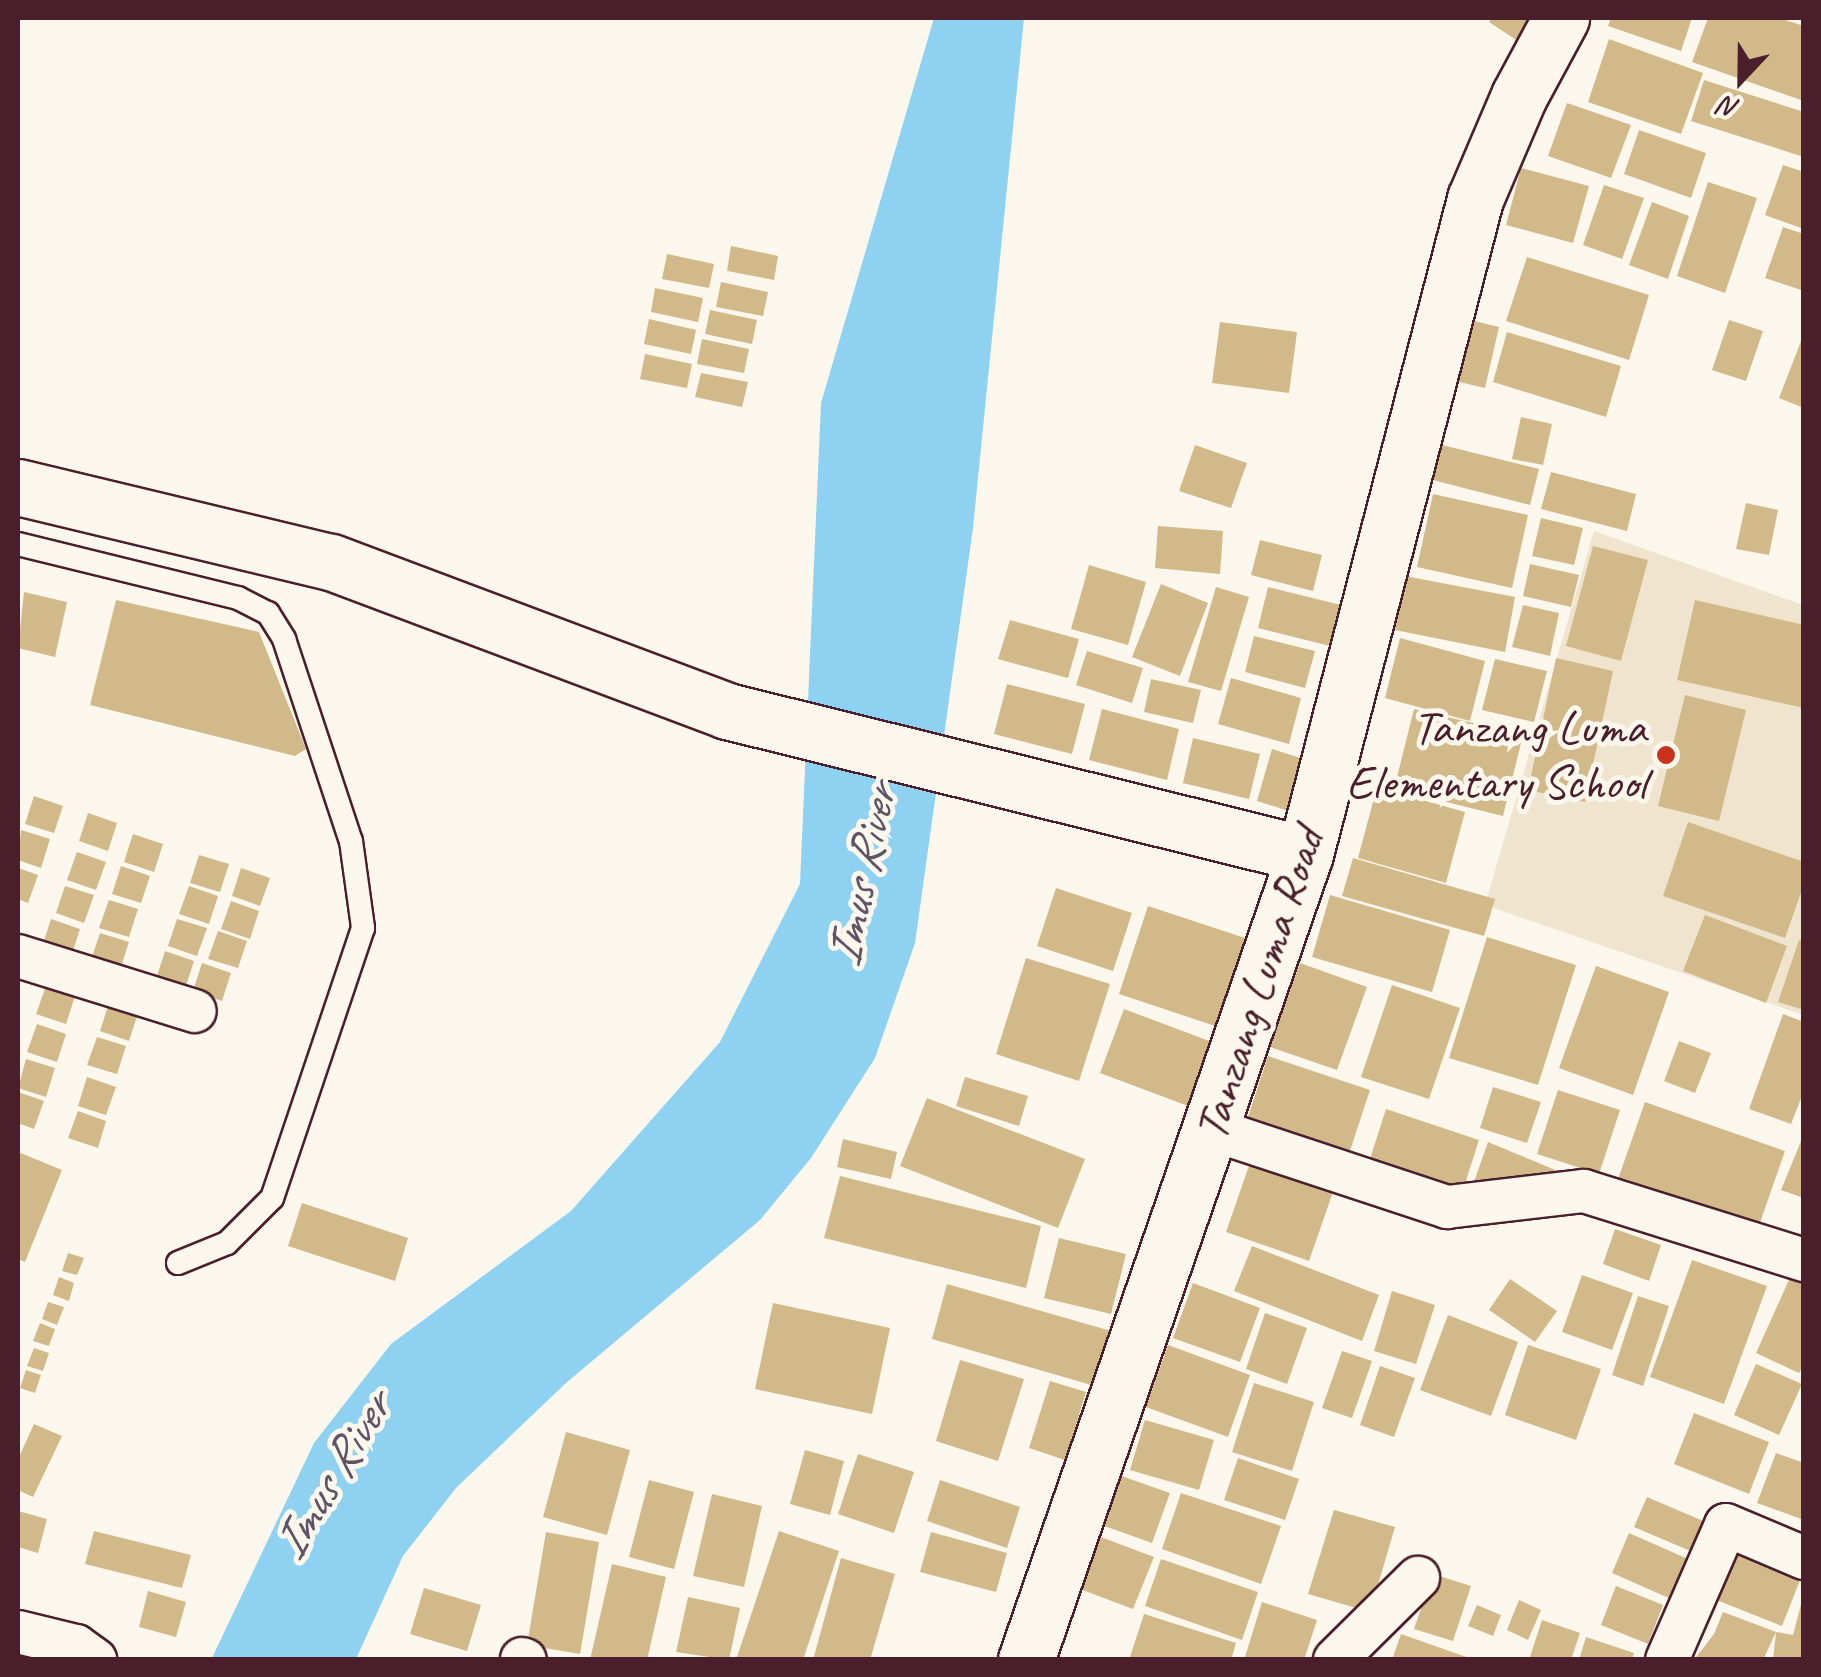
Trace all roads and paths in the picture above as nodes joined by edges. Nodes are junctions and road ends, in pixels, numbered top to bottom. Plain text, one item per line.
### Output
1 (1561, 18) edge
2 (18, 487) edge
3 (18, 544) edge
4 (1305, 854) junction
5 (18, 956) edge
6 (196, 1011) dead end
7 (1212, 1129) junction
8 (1804, 1260) edge
9 (178, 1263) dead end
10 (1804, 1558) edge
11 (1418, 1578) dead end
12 (18, 1632) edge
13 (95, 1660) edge
14 (1026, 1660) edge
15 (1335, 1660) edge
16 (1667, 1660) edge

1 - 4 street, Tanzang Luma Road
2 - 4 street
3 - 9 lane
4 - 7 street, Tanzang Luma Road
5 - 6 street
7 - 8 street
7 - 14 street, Tanzang Luma Road
10 - 16 street
11 - 15 street
12 - 13 street

